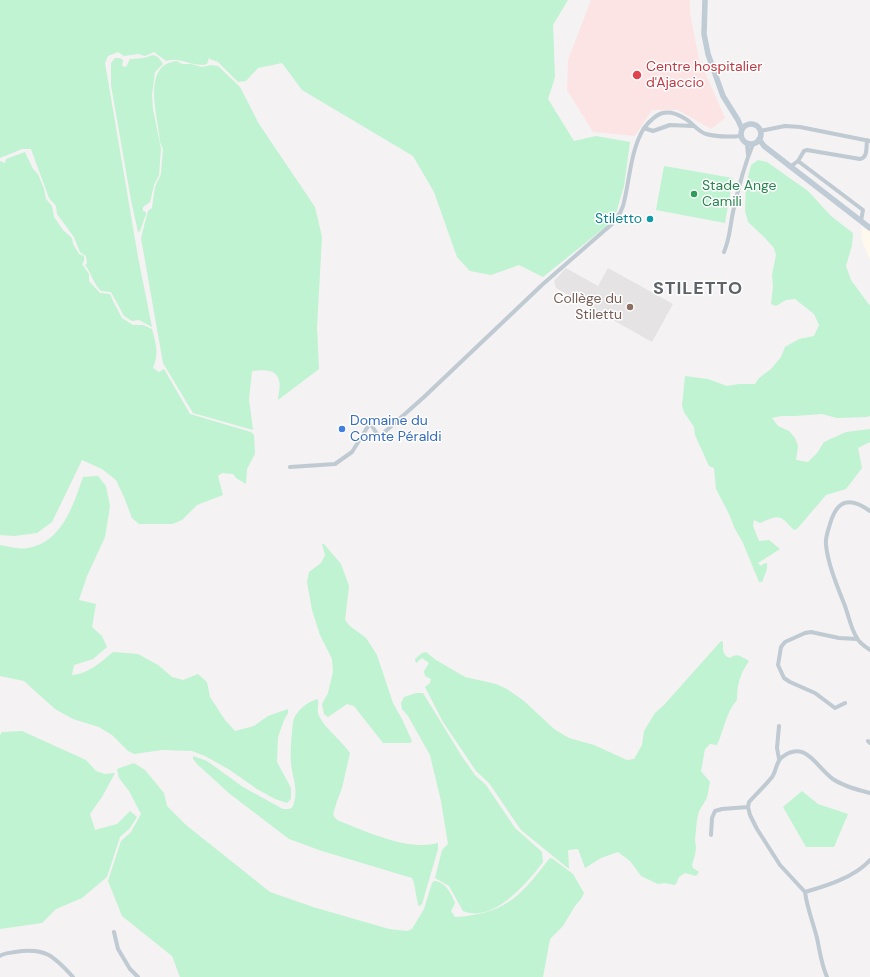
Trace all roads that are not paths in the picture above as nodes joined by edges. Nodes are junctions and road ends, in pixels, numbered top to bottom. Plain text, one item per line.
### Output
1 (705, 0) edge
2 (693, 126) junction
3 (744, 127) junction
4 (644, 128) junction
5 (760, 131) junction
6 (741, 136) junction
7 (869, 140) edge
8 (754, 143) junction
9 (798, 161) junction
10 (790, 167) junction
11 (861, 221) junction
12 (870, 228) edge
13 (724, 252) dead end
14 (290, 467) dead end
15 (870, 511) edge
16 (857, 640) junction
17 (870, 650) edge
18 (845, 703) dead end
19 (779, 726) dead end
20 (779, 759) junction
21 (870, 793) edge
22 (748, 807) junction
23 (711, 835) dead end
24 (870, 860) edge
25 (805, 892) junction
26 (114, 932) dead end
27 (0, 956) edge
28 (73, 977) edge
29 (138, 977) edge
30 (828, 977) edge

1 - 3 main road
2 - 4 street
2 - 4 street
2 - 6 street
3 - 5 main road
3 - 6 main road
4 - 14 street
5 - 7 street
5 - 8 main road
6 - 8 main road
7 - 9 street
8 - 10 main road
8 - 13 street
9 - 10 street
9 - 11 street
10 - 11 main road
11 - 12 main road
15 - 16 street
16 - 17 street
16 - 18 street
19 - 20 street
20 - 21 street
20 - 22 street
22 - 23 street
22 - 25 street
24 - 25 street
25 - 30 street
26 - 29 street
27 - 28 street

